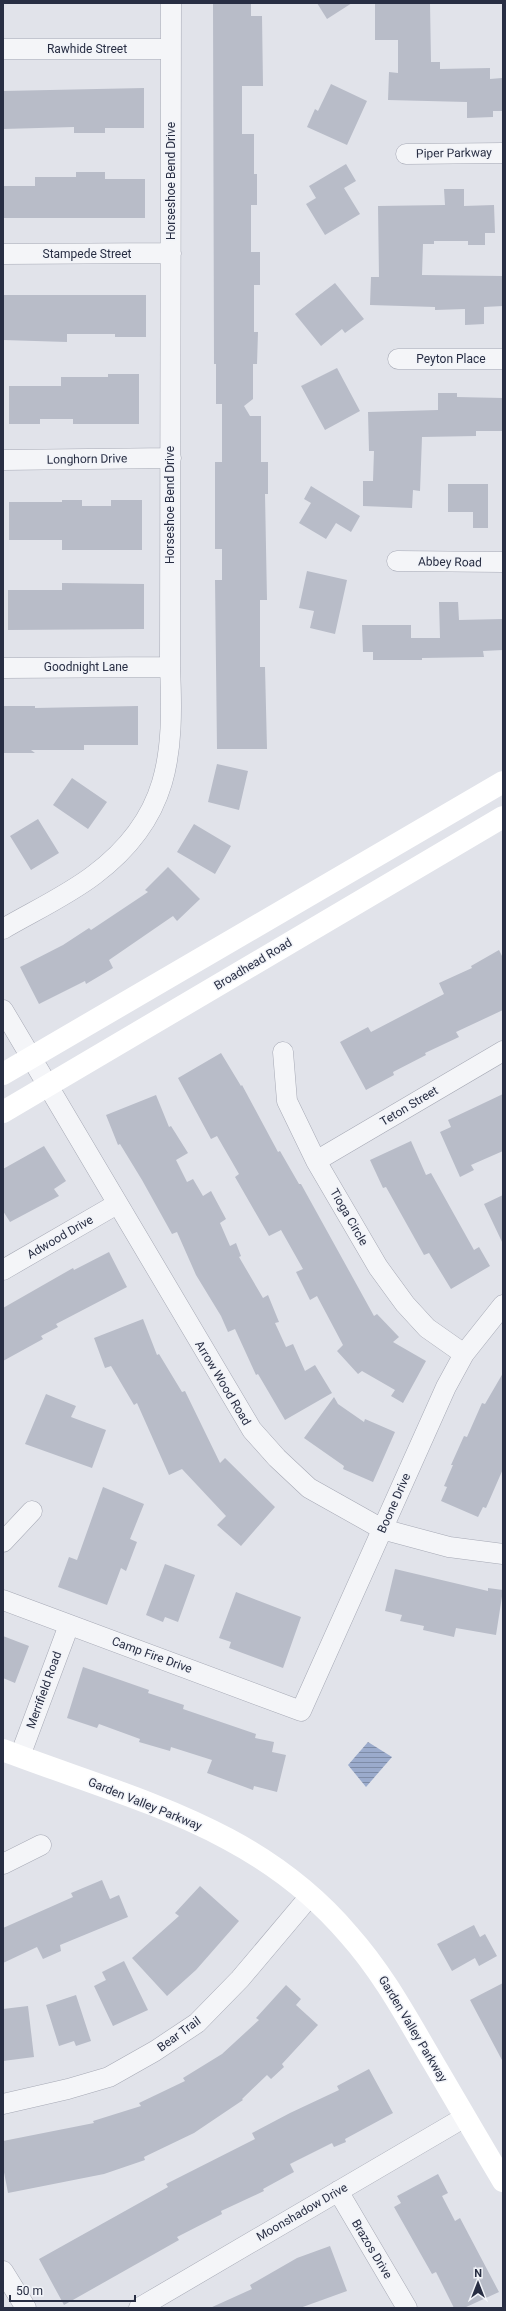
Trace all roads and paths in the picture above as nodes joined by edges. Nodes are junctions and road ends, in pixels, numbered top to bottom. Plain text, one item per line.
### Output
1 (171, 3) edge
2 (171, 49) junction
3 (3, 50) edge
4 (503, 153) edge
5 (406, 154) dead end
6 (171, 253) junction
7 (3, 254) edge
8 (398, 359) dead end
9 (503, 359) edge
10 (171, 458) junction
11 (3, 460) edge
12 (397, 561) dead end
13 (503, 562) edge
14 (170, 667) junction
15 (3, 668) edge
16 (503, 782) edge
17 (503, 817) edge
18 (3, 929) edge
19 (3, 1010) edge
20 (503, 1051) edge
21 (282, 1052) dead end
22 (31, 1058) junction
23 (3, 1074) edge
24 (47, 1086) junction
25 (3, 1112) edge
26 (316, 1161) junction
27 (116, 1204) junction
28 (3, 1270) edge
29 (503, 1305) edge
30 (464, 1354) junction
31 (32, 1511) dead end
32 (382, 1529) junction
33 (3, 1542) edge
34 (503, 1554) edge
35 (3, 1600) edge
36 (69, 1625) junction
37 (301, 1711) joint
38 (11, 1753) edge
39 (41, 1845) dead end
40 (3, 1864) edge
41 (310, 1896) junction
42 (3, 2104) edge
43 (465, 2117) junction
44 (503, 2181) edge
45 (338, 2191) junction
46 (3, 2271) edge
47 (26, 2308) edge
48 (139, 2308) edge
49 (407, 2308) edge

1 - 2 street, Horseshoe Bend Drive
2 - 3 street, Rawhide Street
2 - 6 street, Horseshoe Bend Drive
4 - 5 street, Piper Parkway
6 - 7 street, Stampede Street
6 - 10 street, Horseshoe Bend Drive
8 - 9 street, Peyton Place
10 - 11 street, Longhorn Drive
10 - 14 street, Horseshoe Bend Drive
12 - 13 street, Abbey Road
14 - 15 street, Goodnight Lane
14 - 18 street, Horseshoe Bend Drive
16 - 22 street
17 - 24 street, Broadhead Road
19 - 22 street, Arrow Wood Road
20 - 26 street, Teton Street
21 - 26 street, Tioga Circle
22 - 23 street
22 - 24 street, Arrow Wood Road
24 - 25 street, Broadhead Road
24 - 27 street, Arrow Wood Road
26 - 30 street, Tioga Circle
27 - 28 street, Adwood Drive
27 - 32 street, Arrow Wood Road
29 - 30 street, Boone Drive
30 - 32 street, Boone Drive
31 - 33 street
32 - 34 street, Arrow Wood Road
32 - 37 street, Boone Drive
35 - 36 street, Camp Fire Drive
36 - 37 street, Camp Fire Drive
36 - 38 street, Merrifield Road
38 - 41 street, Garden Valley Parkway
39 - 40 street
41 - 42 street, Bear Trail
41 - 43 street, Garden Valley Parkway
43 - 44 street, Garden Valley Parkway
43 - 45 street, Moonshadow Drive
45 - 48 street, Moonshadow Drive
45 - 49 street, Brazos Drive
46 - 47 street

